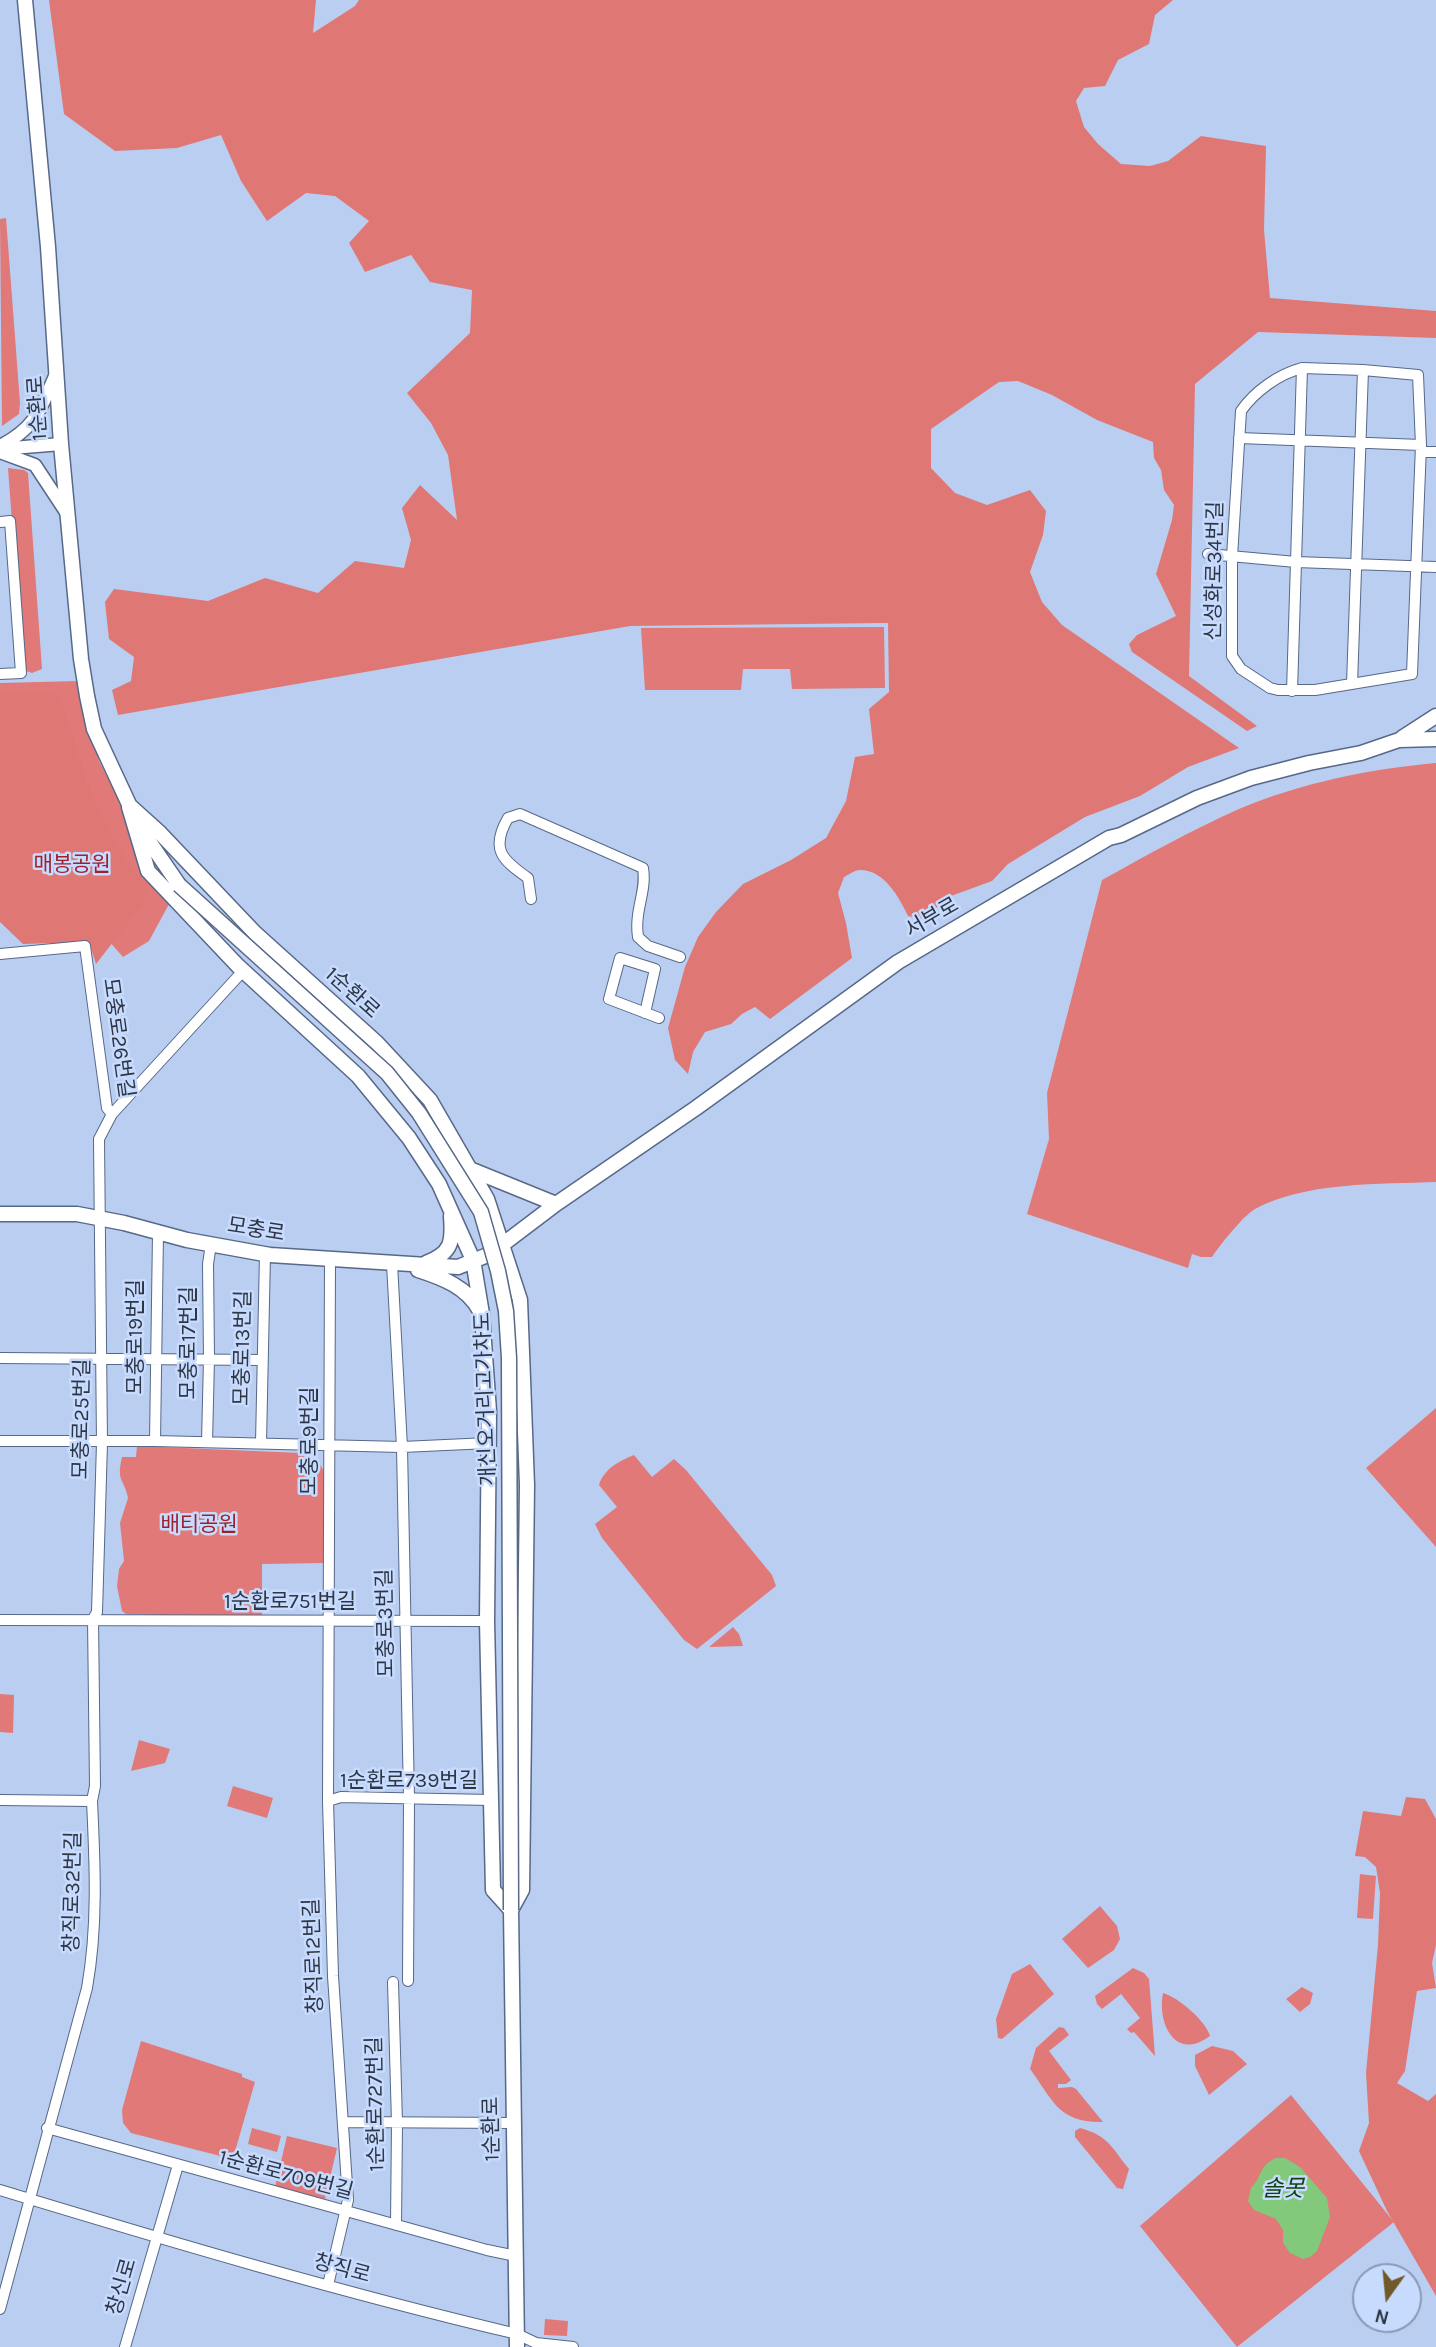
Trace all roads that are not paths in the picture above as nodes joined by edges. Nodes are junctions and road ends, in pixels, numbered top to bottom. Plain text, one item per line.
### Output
1 (25, 0) edge
2 (1302, 368) junction
3 (1363, 370) junction
4 (57, 373) junction
5 (1239, 438) junction
6 (1301, 440) junction
7 (1360, 443) junction
8 (61, 444) junction
9 (0, 449) edge
10 (1421, 449) junction
11 (1436, 452) edge
12 (68, 516) junction
13 (0, 522) edge
14 (1208, 554) dead end
15 (1233, 556) junction
16 (1296, 562) junction
17 (1356, 564) junction
18 (1416, 566) junction
19 (1436, 567) edge
20 (0, 674) edge
21 (1352, 684) junction
22 (1292, 691) junction
23 (1436, 716) edge
24 (1436, 739) edge
25 (1399, 740) junction
26 (129, 805) junction
27 (179, 885) joint
28 (531, 899) dead end
29 (0, 954) edge
30 (680, 957) dead end
31 (243, 971) junction
32 (645, 1013) junction
33 (660, 1018) dead end
34 (112, 1114) junction
35 (472, 1170) junction
36 (556, 1205) junction
37 (450, 1208) junction
38 (0, 1214) edge
39 (102, 1218) junction
40 (158, 1233) junction
41 (211, 1244) junction
42 (503, 1244) junction
43 (265, 1254) junction
44 (330, 1260) junction
45 (474, 1260) junction
46 (393, 1264) junction
47 (421, 1265) junction
48 (482, 1314) junction
49 (102, 1357) junction
50 (0, 1358) edge
51 (155, 1358) junction
52 (209, 1359) junction
53 (262, 1360) junction
54 (0, 1441) edge
55 (155, 1441) junction
56 (207, 1442) junction
57 (102, 1443) junction
58 (261, 1443) junction
59 (489, 1443) junction
60 (329, 1445) junction
61 (402, 1447) junction
62 (93, 1619) junction
63 (0, 1620) edge
64 (405, 1620) junction
65 (487, 1621) junction
66 (330, 1622) junction
67 (409, 1799) junction
68 (0, 1800) edge
69 (490, 1800) junction
70 (92, 1801) junction
71 (328, 1801) junction
72 (511, 1910) junction
73 (393, 1982) dead end
74 (408, 1982) dead end
75 (342, 2122) junction
76 (397, 2123) junction
77 (513, 2123) junction
78 (47, 2128) junction
79 (178, 2165) junction
80 (0, 2190) edge
81 (30, 2199) junction
82 (346, 2211) junction
83 (396, 2225) junction
84 (157, 2238) junction
85 (516, 2256) junction
86 (328, 2285) junction
87 (0, 2309) edge
88 (517, 2341) edge
89 (125, 2347) edge
90 (573, 2347) edge

1 - 4 main road, 1순환로
2 - 3 street, 신성화로34번길
2 - 5 street, 신성화로34번길
2 - 6 street
3 - 7 street
3 - 10 street, 신성화로34번길
4 - 8 main road, 1순환로
4 - 9 street
5 - 6 street
5 - 15 street, 신성화로34번길
6 - 7 street
6 - 16 street
7 - 10 street
7 - 17 street
8 - 9 street
8 - 12 main road, 1순환로
9 - 12 street
10 - 11 street
10 - 18 street
12 - 26 main road, 1순환로
13 - 20 street
14 - 15 street
15 - 16 street
15 - 22 street, 신성화로34번길
16 - 17 street
16 - 22 street
17 - 18 street
17 - 21 street
18 - 19 street
18 - 21 street, 신성화로34번길
21 - 22 street, 신성화로34번길
23 - 25 main road
24 - 25 main road, 서부로
25 - 36 main road, 서부로
26 - 27 main road, 1순환로
26 - 31 main road
26 - 35 main road, 1순환로
27 - 72 main road, 개신오거리고가차도, bridge
28 - 30 street
29 - 34 street, 모충로26번길
31 - 34 street
31 - 37 main road
32 - 32 street
32 - 33 street
34 - 39 street, 모충로26번길
35 - 36 main road
35 - 42 main road, 1순환로
36 - 42 main road, 서부로
37 - 45 main road
37 - 47 main road
38 - 39 main road, 모충로
39 - 40 main road, 모충로
39 - 49 street, 모충로25번길
40 - 41 main road, 모충로
40 - 51 street, 모충로19번길
41 - 43 main road, 모충로
41 - 52 street, 모충로17번길
42 - 45 main road, 모충로
42 - 72 main road, 1순환로
43 - 44 main road, 모충로
43 - 53 street, 모충로13번길
44 - 46 main road, 모충로
44 - 60 street, 모충로9번길
45 - 47 main road, 모충로
45 - 48 main road
46 - 47 main road, 모충로
46 - 48 main road
46 - 61 street, 모충로3번길
48 - 59 main road
49 - 50 street
49 - 51 street
49 - 57 street, 모충로25번길
51 - 52 street
51 - 55 street, 모충로19번길
52 - 53 street
52 - 56 street, 모충로17번길
53 - 58 street, 모충로13번길
54 - 57 street
55 - 56 street
55 - 57 street
56 - 58 street
57 - 62 street, 모충로25번길
58 - 60 street
59 - 61 street
59 - 65 main road
60 - 61 street
60 - 66 street, 모충로9번길
61 - 64 street, 모충로3번길
62 - 63 street, 1순환로751번길
62 - 66 street, 1순환로751번길
62 - 70 street, 창직로32번길
64 - 65 street, 1순환로751번길
64 - 66 street, 1순환로751번길
64 - 67 street, 모충로3번길
65 - 69 main road
66 - 71 street, 창직로12번길
67 - 69 street, 1순환로739번길
67 - 71 street, 1순환로739번길
67 - 74 street, 모충로3번길
68 - 70 street
69 - 72 main road
70 - 78 street, 창직로32번길
71 - 75 street, 창직로12번길
72 - 77 main road, 1순환로
73 - 76 street, 1순환로727번길
75 - 76 street
75 - 82 street, 창직로12번길
76 - 77 street
76 - 83 street, 1순환로727번길
77 - 85 main road, 1순환로
78 - 79 street, 1순환로709번길
78 - 81 street, 창직로32번길
79 - 82 street, 1순환로709번길
79 - 84 street
80 - 81 street, 창직로
81 - 84 street, 창직로
81 - 87 street, 창직로32번길
82 - 83 street, 1순환로709번길
82 - 86 street, 창직로12번길
83 - 85 street, 1순환로709번길
84 - 86 street, 창직로
84 - 89 street, 창신로
85 - 88 main road, 1순환로
86 - 88 street, 창직로
88 - 90 street, 창직로

